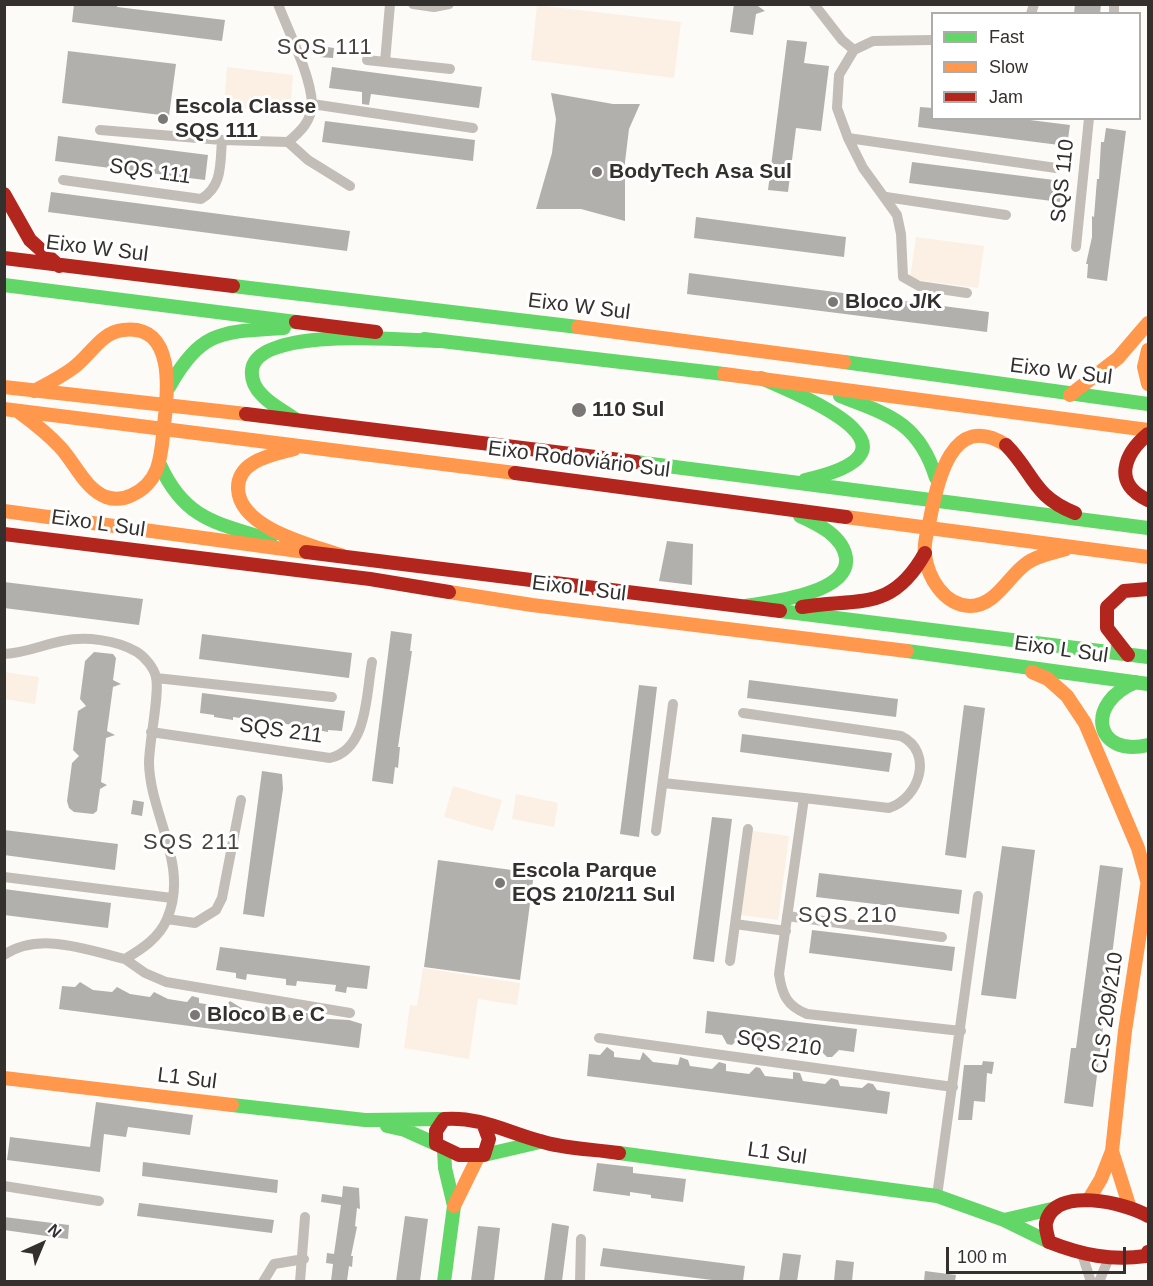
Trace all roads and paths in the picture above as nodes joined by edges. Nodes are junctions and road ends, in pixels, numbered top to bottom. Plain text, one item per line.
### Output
1 (278, 4) edge
2 (390, 4) edge
3 (414, 4) edge
4 (448, 4) edge
5 (814, 4) edge
6 (931, 40) edge
7 (854, 50) junction
8 (368, 60) dead end
9 (385, 62) junction
10 (450, 69) dead end
11 (312, 104) junction
12 (1089, 120) edge
13 (473, 128) dead end
14 (100, 130) dead end
15 (848, 138) junction
16 (222, 140) junction
17 (288, 142) junction
18 (1056, 168) dead end
19 (63, 180) dead end
20 (350, 186) dead end
21 (4, 194) edge
22 (886, 197) junction
23 (1006, 215) dead end
24 (1076, 247) dead end
25 (4, 258) edge
26 (59, 266) junction
27 (4, 285) edge
28 (967, 293) dead end
29 (1149, 322) edge
30 (324, 325) junction
31 (438, 341) junction
32 (1149, 350) edge
33 (761, 378) junction
34 (1149, 384) edge
35 (813, 386) junction
36 (4, 387) edge
37 (169, 387) junction
38 (34, 391) junction
39 (1070, 395) junction
40 (1149, 404) edge
41 (4, 409) edge
42 (19, 411) junction
43 (296, 419) junction
44 (1149, 432) edge
45 (308, 446) junction
46 (160, 465) junction
47 (936, 478) junction
48 (794, 483) junction
49 (1149, 500) edge
50 (780, 507) junction
51 (4, 511) edge
52 (1092, 520) junction
53 (1149, 528) edge
54 (4, 534) edge
55 (20, 535) junction
56 (4, 542) edge
57 (1076, 546) junction
58 (303, 552) junction
59 (925, 553) junction
60 (343, 556) junction
61 (1149, 557) edge
62 (1149, 589) edge
63 (746, 606) junction
64 (784, 611) junction
65 (4, 654) edge
66 (1128, 655) junction
67 (1149, 657) edge
68 (372, 662) dead end
69 (1017, 665) junction
70 (156, 678) junction
71 (1142, 683) edge
72 (332, 696) dead end
73 (673, 705) dead end
74 (743, 713) dead end
75 (151, 732) junction
76 (1149, 745) edge
77 (663, 783) junction
78 (804, 798) junction
79 (241, 800) dead end
80 (748, 829) dead end
81 (656, 831) dead end
82 (4, 877) edge
83 (1148, 882) edge
84 (978, 896) dead end
85 (172, 898) junction
86 (787, 916) junction
87 (167, 919) junction
88 (735, 924) junction
89 (786, 931) junction
90 (942, 937) dead end
91 (4, 955) edge
92 (125, 959) junction
93 (729, 961) dead end
94 (350, 1013) dead end
95 (961, 1030) junction
96 (599, 1038) dead end
97 (4, 1078) edge
98 (953, 1087) junction
99 (444, 1119) junction
100 (365, 1120) junction
101 (396, 1120) junction
102 (483, 1123) junction
103 (502, 1128) junction
104 (541, 1142) junction
105 (440, 1147) junction
106 (1112, 1151) junction
107 (481, 1156) junction
108 (1120, 1181) junction
109 (4, 1186) edge
110 (937, 1196) junction
111 (1089, 1199) junction
112 (99, 1201) dead end
113 (1129, 1204) junction
114 (454, 1206) junction
115 (1149, 1207) edge
116 (1056, 1208) junction
117 (1149, 1216) edge
118 (305, 1217) dead end
119 (1004, 1220) junction
120 (581, 1239) dead end
121 (1049, 1242) junction
122 (1148, 1254) edge
123 (1083, 1257) junction
124 (304, 1259) junction
125 (1108, 1260) junction
126 (263, 1281) edge
127 (300, 1281) edge
128 (444, 1281) edge
129 (580, 1281) edge
130 (1091, 1281) edge
131 (1100, 1281) edge

1 - 11 street
2 - 9 street
3 - 4 street
5 - 7 street
6 - 7 street
7 - 15 street
8 - 9 street
9 - 10 street
11 - 13 street
11 - 17 street
12 - 24 street, SQS 110
14 - 16 street, SQS 111
15 - 18 street, SQS 110
15 - 22 street
16 - 17 street, SQS 111
16 - 19 street, SQS 111
17 - 20 street
21 - 26 main road
22 - 23 street
22 - 28 street
25 - 26 main road, Eixo W Sul
26 - 39 main road, Eixo W Sul
27 - 30 main road
29 - 39 main road
30 - 31 main road
30 - 37 main road
31 - 33 main road
31 - 43 main road
32 - 34 main road
33 - 35 main road
33 - 48 main road
35 - 44 main road
35 - 47 main road
36 - 38 main road, Eixo Rodoviário Sul
37 - 38 main road
37 - 46 main road
38 - 43 main road, Eixo Rodoviário Sul
39 - 40 main road, Eixo W Sul
41 - 42 main road, Eixo Rodoviário Sul
42 - 45 main road, Eixo Rodoviário Sul
42 - 46 main road
43 - 48 main road, Eixo Rodoviário Sul
44 - 49 main road
45 - 50 main road, Eixo Rodoviário Sul
45 - 60 main road
46 - 58 main road
47 - 52 main road
47 - 59 main road
48 - 52 main road, Eixo Rodoviário Sul
50 - 57 main road, Eixo Rodoviário Sul
50 - 63 main road
51 - 58 main road, Eixo L Sul
52 - 53 main road, Eixo Rodoviário Sul
54 - 55 main road, Eixo L Sul
55 - 56 main road
55 - 69 main road, Eixo L Sul
57 - 59 main road
57 - 61 main road, Eixo Rodoviário Sul
58 - 60 main road, Eixo L Sul
59 - 64 main road
60 - 63 main road, Eixo L Sul
62 - 66 main road
63 - 64 main road, Eixo L Sul
64 - 66 main road, Eixo L Sul
65 - 70 street
66 - 67 main road, Eixo L Sul
68 - 75 street, SQS 211
69 - 71 main road, Eixo L Sul
69 - 83 main road
70 - 72 street, SQS 211
70 - 75 street
71 - 76 main road
73 - 77 street
74 - 78 street
75 - 85 street
77 - 78 street
77 - 81 street
78 - 86 street, SQS 210
79 - 87 street
80 - 88 street
82 - 85 street
83 - 106 main road, CLS 209/210
84 - 95 street
85 - 87 street
86 - 89 street, SQS 210
86 - 90 street
87 - 92 street
88 - 89 street
88 - 93 street
89 - 95 street, SQS 210
91 - 92 street
92 - 94 street
95 - 98 street
96 - 98 street, SQS 210
97 - 100 main road, L1 Sul
98 - 110 street
99 - 101 main road, L1 Sul
99 - 102 main road
99 - 105 main road
100 - 101 main road, L1 Sul
100 - 105 main road, L1 Sul
101 - 103 main road
102 - 103 main road, L1 Sul
102 - 107 main road
103 - 104 main road, L1 Sul
104 - 107 main road, L1 Sul
104 - 110 main road, L1 Sul
105 - 107 main road
105 - 114 main road
106 - 108 main road, CLS 209/210
106 - 111 main road, CLS 209/210
107 - 114 main road
108 - 113 main road, CLS 209/210
108 - 115 main road
109 - 112 street
110 - 119 main road, L1 Sul
111 - 113 main road
111 - 116 main road
113 - 117 main road
114 - 128 main road
116 - 119 main road
116 - 121 main road
118 - 124 street
119 - 121 main road, L1 Sul
120 - 129 street
121 - 123 main road, L1 Sul
122 - 125 main road, L1 Sul
123 - 125 main road, L1 Sul
123 - 130 street
124 - 126 street
124 - 127 street
125 - 131 street

